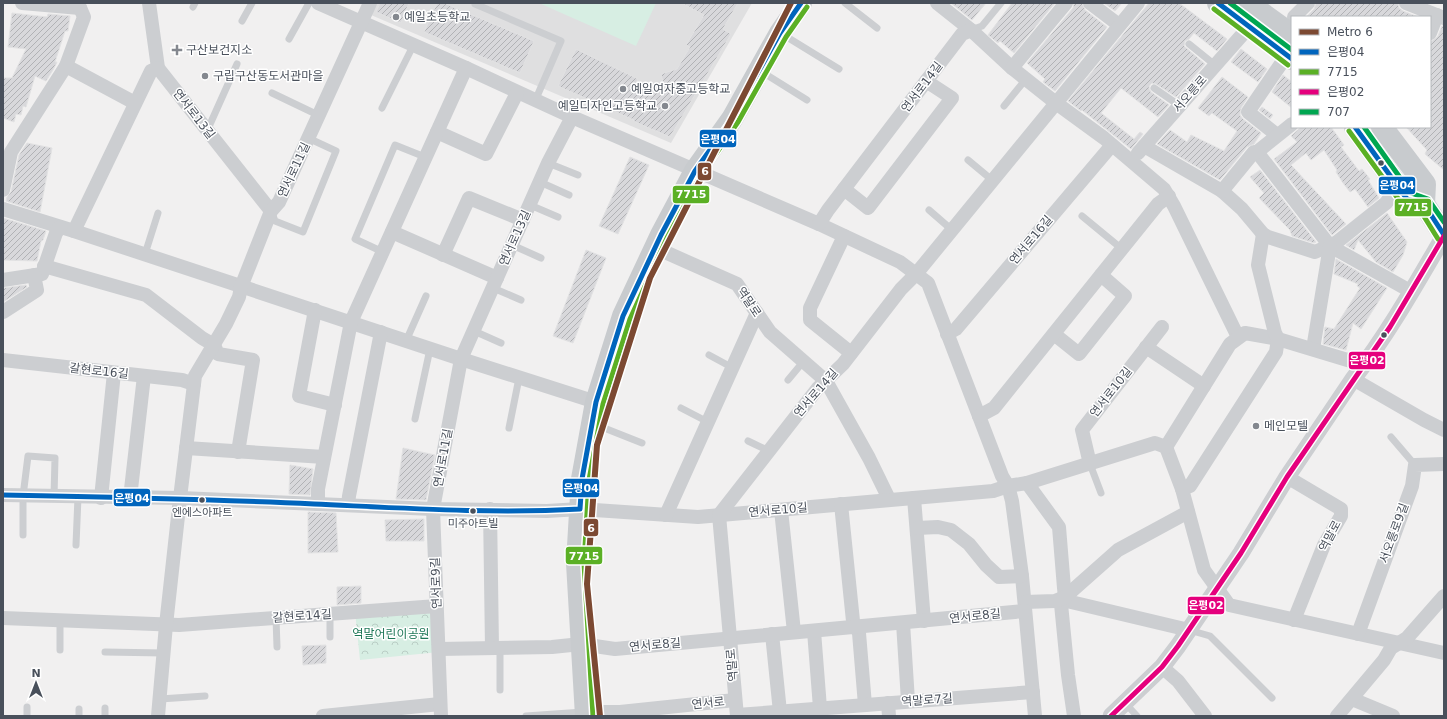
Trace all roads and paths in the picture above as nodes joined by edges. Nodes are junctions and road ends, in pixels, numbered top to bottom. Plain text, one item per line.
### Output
1 (22, 3) edge
2 (149, 3) edge
3 (252, 3) edge
4 (309, 3) edge
5 (318, 3) edge
6 (370, 3) edge
7 (801, 3) edge
8 (845, 3) edge
9 (938, 3) edge
10 (1001, 3) edge
11 (1066, 3) edge
12 (1090, 3) edge
13 (1138, 3) edge
14 (1218, 3) edge
15 (1248, 3) edge
16 (1308, 3) edge
17 (1406, 3) edge
18 (475, 4) edge
19 (79, 6) edge
20 (1301, 16) edge
21 (1440, 16) edge
22 (242, 21) dead end
23 (361, 22) junction
24 (1119, 25) junction
25 (1249, 27) junction
26 (877, 28) dead end
27 (971, 30) junction
28 (1431, 31) edge
29 (780, 33) junction
30 (1290, 36) edge
31 (289, 39) dead end
32 (1189, 44) dead end
33 (413, 46) junction
34 (237, 64) dead end
35 (1215, 65) junction
36 (66, 66) junction
37 (158, 68) junction
38 (466, 68) junction
39 (1012, 68) junction
40 (839, 69) dead end
41 (760, 70) junction
42 (1026, 79) junction
43 (926, 81) junction
44 (1154, 88) dead end
45 (517, 92) junction
46 (272, 93) dead end
47 (807, 100) dead end
48 (535, 101) junction
49 (135, 103) junction
50 (1056, 104) junction
51 (1004, 106) dead end
52 (1180, 106) junction
53 (382, 108) dead end
54 (318, 115) junction
55 (572, 117) junction
56 (1291, 125) edge
57 (1356, 128) edge
58 (1383, 128) edge
59 (207, 130) junction
60 (437, 132) junction
61 (1277, 135) junction
62 (308, 138) junction
63 (1112, 145) junction
64 (1144, 146) junction
65 (1250, 154) junction
66 (425, 157) junction
67 (968, 160) dead end
68 (1131, 161) junction
69 (548, 163) junction
70 (694, 171) junction
71 (578, 175) dead end
72 (992, 180) junction
73 (540, 182) junction
74 (1397, 188) junction
75 (844, 189) junction
76 (3, 190) edge
77 (1222, 191) junction
78 (569, 195) dead end
79 (1168, 196) junction
80 (1424, 204) junction
81 (530, 205) junction
82 (3, 209) edge
83 (929, 210) dead end
84 (271, 211) junction
85 (158, 213) dead end
86 (1082, 216) dead end
87 (558, 218) dead end
88 (523, 220) junction
89 (819, 224) junction
90 (60, 227) junction
91 (952, 230) junction
92 (74, 231) junction
93 (392, 232) junction
94 (1263, 234) junction
95 (1444, 235) edge
96 (844, 236) junction
97 (512, 244) junction
98 (1330, 246) junction
99 (656, 248) junction
100 (1122, 249) junction
101 (383, 252) junction
102 (145, 254) junction
103 (443, 255) junction
104 (541, 258) dead end
105 (39, 271) junction
106 (916, 274) junction
107 (1101, 275) junction
108 (3, 280) edge
109 (495, 283) junction
110 (241, 287) junction
111 (1412, 292) junction
112 (426, 296) dead end
113 (521, 300) dead end
114 (315, 310) junction
115 (3, 312) edge
116 (757, 314) junction
117 (351, 322) junction
118 (1162, 327) dead end
119 (474, 331) junction
120 (381, 332) junction
121 (948, 334) junction
122 (1054, 334) junction
123 (1238, 337) junction
124 (1278, 339) junction
125 (406, 341) junction
126 (501, 343) dead end
127 (214, 345) junction
128 (1146, 347) junction
129 (430, 349) junction
130 (1313, 349) junction
131 (851, 353) junction
132 (709, 356) dead end
133 (461, 359) junction
134 (3, 360) edge
135 (803, 362) junction
136 (1364, 365) junction
137 (733, 368) junction
138 (114, 373) junction
139 (144, 376) junction
140 (519, 378) junction
141 (1353, 379) junction
142 (788, 380) dead end
143 (826, 381) junction
144 (194, 384) junction
145 (1204, 386) junction
146 (596, 402) junction
147 (334, 405) junction
148 (681, 408) dead end
149 (979, 416) junction
150 (415, 419) dead end
151 (708, 422) junction
152 (592, 423) junction
153 (509, 428) dead end
154 (1444, 430) edge
155 (1391, 437) dead end
156 (748, 441) dead end
157 (642, 443) dead end
158 (1166, 447) junction
159 (186, 448) junction
160 (769, 451) junction
161 (238, 452) junction
162 (324, 457) junction
163 (1090, 464) junction
164 (1444, 464) edge
165 (1415, 465) junction
166 (1287, 477) junction
167 (1027, 483) junction
168 (1008, 486) junction
169 (1182, 489) junction
170 (1101, 493) dead end
171 (3, 495) edge
172 (23, 496) junction
173 (54, 497) junction
174 (78, 497) junction
175 (101, 498) junction
176 (130, 498) junction
177 (180, 498) junction
178 (914, 498) junction
179 (889, 499) junction
180 (318, 504) junction
181 (841, 504) junction
182 (348, 505) junction
183 (433, 509) junction
184 (490, 509) junction
185 (580, 510) junction
186 (781, 510) junction
187 (1188, 512) junction
188 (666, 514) junction
189 (719, 515) junction
190 (917, 528) junction
191 (23, 535) dead end
192 (76, 545) dead end
193 (1022, 576) junction
194 (1217, 589) junction
195 (1444, 596) edge
196 (1065, 597) junction
197 (437, 606) junction
198 (1025, 606) junction
199 (330, 615) junction
200 (3, 618) edge
201 (276, 618) junction
202 (1294, 620) junction
203 (60, 621) junction
204 (924, 621) junction
205 (3, 622) edge
206 (903, 623) junction
207 (166, 625) junction
208 (856, 627) junction
209 (1189, 630) junction
210 (814, 631) junction
211 (794, 632) junction
212 (772, 634) junction
213 (1358, 634) junction
214 (330, 637) dead end
215 (729, 638) junction
216 (1399, 643) junction
217 (581, 644) junction
218 (277, 647) dead end
219 (496, 648) junction
220 (439, 649) junction
221 (60, 650) dead end
222 (105, 652) dead end
223 (164, 653) junction
224 (1444, 653) edge
225 (1162, 666) junction
226 (500, 690) dead end
227 (1033, 692) junction
228 (205, 696) dead end
229 (1272, 698) dead end
230 (160, 699) junction
231 (1352, 699) junction
232 (735, 700) junction
233 (908, 702) junction
234 (1125, 702) junction
235 (866, 705) junction
236 (27, 707) dead end
237 (105, 708) dead end
238 (889, 709) edge
239 (440, 710) edge
240 (829, 710) edge
241 (780, 712) junction
242 (353, 714) edge
243 (586, 714) edge
244 (27, 716) edge
245 (105, 716) edge
246 (158, 716) edge
247 (323, 716) edge
248 (526, 716) edge
249 (737, 716) edge
250 (1036, 716) edge
251 (1074, 716) edge
252 (1111, 716) edge
253 (1137, 716) edge
254 (1205, 716) edge
255 (1337, 716) edge
256 (1393, 716) edge

1 - 19 street
2 - 37 street
3 - 22 lane
4 - 31 lane
5 - 23 street
6 - 23 street
7 - 29 main road
8 - 26 lane
9 - 27 street
10 - 27 lane
11 - 39 street
12 - 24 street
13 - 24 street
14 - 25 main road
15 - 30 main road
16 - 20 street
17 - 21 street
18 - 48 lane
19 - 36 street
21 - 28 street
23 - 33 street
23 - 54 street
24 - 50 street
25 - 30 main road
25 - 35 street, 서오릉로
27 - 39 street
27 - 43 street, 연서로14길
29 - 40 lane
29 - 41 main road
30 - 61 street
32 - 35 lane
33 - 38 street
33 - 53 lane
34 - 59 lane
35 - 52 street, 서오릉로
36 - 49 street
36 - 76 street
37 - 49 street
37 - 59 street, 연서로13길
38 - 45 street
38 - 60 street
39 - 42 street
41 - 47 lane
41 - 70 main road
42 - 50 street
42 - 51 lane
43 - 75 street, 연서로14길
43 - 75 street
44 - 52 lane
45 - 48 street
45 - 60 street
46 - 54 lane
48 - 55 street
49 - 92 street
50 - 63 street
50 - 72 street
52 - 64 street, 서오릉로
54 - 62 street
55 - 69 street, 연서로13길
55 - 70 street
56 - 61 street
57 - 74 main road
58 - 80 main road
59 - 84 street, 연서로13길
60 - 66 street
61 - 65 street
62 - 84 street, 연서로11길
62 - 84 lane, 연서로11길
63 - 68 street
63 - 121 street, 연서로16길
64 - 68 street, 서오릉로
64 - 77 street
65 - 77 street
65 - 98 street
66 - 93 street
66 - 101 lane
67 - 72 lane
68 - 79 street
69 - 71 lane
69 - 73 street, 연서로13길
70 - 89 street
70 - 99 main road
72 - 91 street
73 - 78 lane
73 - 81 street, 연서로13길
74 - 80 main road
74 - 98 street
75 - 89 street, 연서로14길
77 - 94 street
79 - 100 street
79 - 123 street
80 - 95 main road
81 - 87 lane
81 - 88 street, 연서로13길
82 - 90 street
83 - 91 lane
84 - 110 street, 연서로11길
85 - 102 lane
86 - 100 lane
88 - 97 street, 연서로13길
88 - 103 street
89 - 96 street
90 - 92 street
90 - 105 street
91 - 106 street
92 - 102 street
93 - 101 street
93 - 103 street
94 - 98 street
94 - 124 street
95 - 111 street
96 - 106 street
96 - 131 street
97 - 104 lane
97 - 109 street, 연서로13길
98 - 111 street
98 - 130 street
99 - 116 street, 역말로
99 - 146 main road
100 - 107 street
101 - 117 street
102 - 110 street
103 - 109 street
105 - 108 street
105 - 115 street
105 - 127 street
106 - 121 street
106 - 131 street, 연서로14길
107 - 122 street
107 - 122 street
109 - 113 lane
109 - 119 street, 연서로13길
110 - 114 street
110 - 127 street, 연서로11길
111 - 136 street
112 - 125 lane
114 - 117 street
114 - 147 street
116 - 135 street, 역말로
116 - 137 street
117 - 120 street
117 - 147 street
118 - 128 street, 연서로10길
119 - 126 lane
119 - 133 street, 연서로13길
120 - 125 street
120 - 182 street
121 - 149 street
122 - 149 street
123 - 124 street
123 - 145 street
124 - 130 street
124 - 169 street
125 - 129 street
127 - 144 street, 연서로11길
127 - 161 street
128 - 145 street
128 - 163 street, 연서로10길
129 - 133 street
129 - 150 lane
130 - 136 street
131 - 143 street, 연서로14길
132 - 137 lane
133 - 140 street
133 - 183 street, 연서로11길
134 - 138 street, 갈현로16길
135 - 142 lane
135 - 143 street, 역말로
136 - 141 street
137 - 151 street
138 - 139 street, 갈현로16길
138 - 175 street
139 - 144 street, 갈현로16길
139 - 176 street
140 - 146 street
140 - 153 lane
141 - 154 street
141 - 166 street
143 - 160 street, 연서로14길
143 - 179 street
144 - 159 street, 연서로11길
145 - 158 street
146 - 152 main road
147 - 162 street
148 - 151 lane
149 - 168 street
151 - 188 street
152 - 157 lane
152 - 185 main road
155 - 165 lane
156 - 160 lane
158 - 163 street, 연서로10길
158 - 169 street
159 - 161 street
159 - 177 street
160 - 189 street, 연서로14길
161 - 162 street
162 - 180 street
163 - 167 street, 연서로10길
163 - 170 lane
164 - 165 street
165 - 213 street, 서오릉로9길
166 - 194 street
166 - 202 street, 역말로
167 - 168 street, 연서로10길
167 - 196 street
168 - 178 street, 연서로10길
168 - 193 street
169 - 187 street
171 - 172 street
172 - 173 street
172 - 173 lane
172 - 191 lane
173 - 174 street
174 - 175 street
174 - 192 lane
175 - 176 street
176 - 177 street
177 - 180 street
177 - 207 street
178 - 179 street, 연서로10길
178 - 190 street
179 - 181 street, 연서로10길
180 - 182 street
181 - 186 street, 연서로10길
181 - 208 street
182 - 183 street
183 - 184 street
183 - 197 street, 연서로9길
184 - 185 street
184 - 219 street
185 - 188 street, 연서로10길
185 - 217 main road
186 - 189 street, 연서로10길
186 - 211 street
187 - 194 street
187 - 196 street
188 - 189 street, 연서로10길
189 - 215 street
190 - 193 street
190 - 204 street
193 - 198 street
194 - 202 street
194 - 209 street
195 - 216 street
196 - 198 street
196 - 209 street
196 - 251 street
197 - 199 street, 갈현로14길
197 - 220 street, 연서로9길
198 - 204 street, 연서로8길
198 - 227 street
199 - 201 street, 갈현로14길
199 - 214 lane
200 - 203 street, 갈현로14길
200 - 205 lane
201 - 207 street, 갈현로14길
201 - 218 lane
202 - 213 street
203 - 207 street, 갈현로14길
203 - 221 lane
204 - 206 street, 연서로8길
206 - 208 street, 연서로8길
206 - 233 street
207 - 223 street
208 - 210 street, 연서로8길
208 - 235 street
209 - 225 street
209 - 229 lane
210 - 211 street, 연서로8길
210 - 240 street
211 - 212 street, 연서로8길
212 - 215 street, 연서로8길
212 - 241 street
213 - 216 street
215 - 217 street, 연서로8길
215 - 232 street, 역말로
216 - 224 street
216 - 231 street
217 - 219 street, 연서로8길
217 - 243 main road
219 - 220 street, 연서로8길
219 - 226 lane
220 - 239 street, 연서로9길
222 - 223 lane
223 - 230 street
225 - 234 street
225 - 254 street
227 - 233 street, 역말로7길
227 - 250 street
228 - 230 lane
230 - 246 street
231 - 255 street
231 - 256 street
232 - 243 street, 연서로
232 - 249 street, 역말로
233 - 238 street, 역말로7길
234 - 252 street
234 - 253 lane
235 - 238 street, 역말로7길
235 - 240 street, 역말로7길
236 - 244 lane
237 - 245 lane
239 - 242 street
240 - 241 street, 역말로
241 - 249 street, 역말로
242 - 247 street
243 - 248 lane

